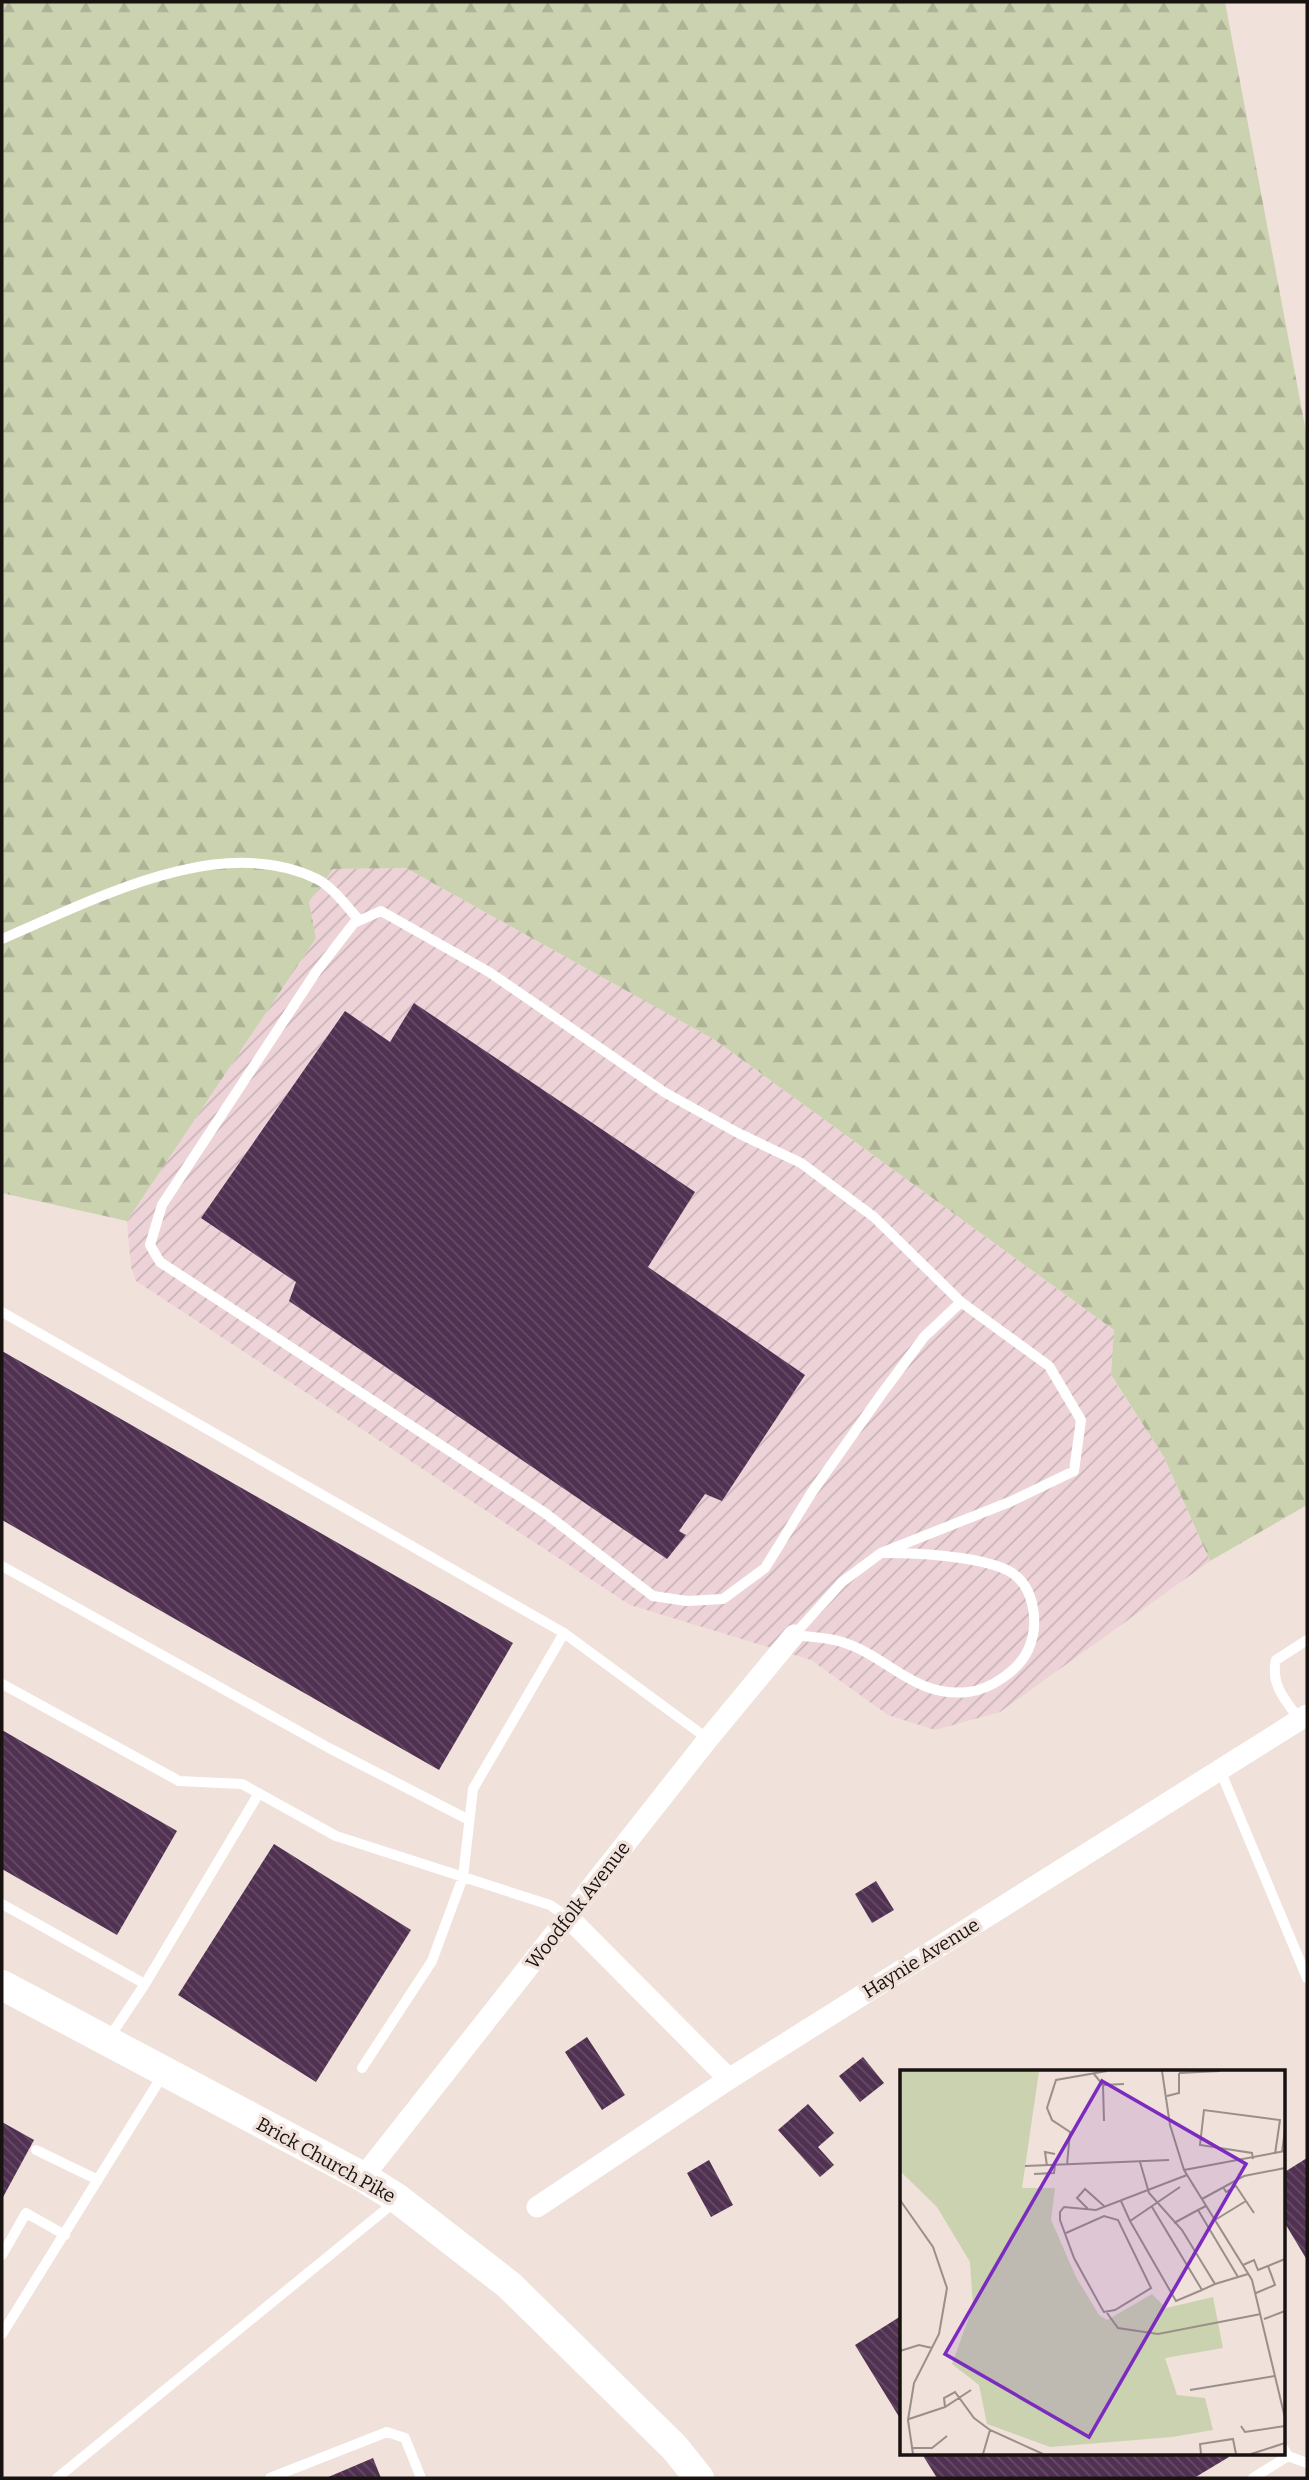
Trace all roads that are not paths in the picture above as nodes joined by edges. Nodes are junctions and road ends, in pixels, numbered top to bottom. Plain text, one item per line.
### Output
1 (359, 920) junction
2 (2, 939) edge
3 (961, 1302) junction
4 (2, 1312) edge
5 (881, 1553) junction
6 (2, 1566) edge
7 (564, 1633) junction
8 (794, 1635) junction
9 (1307, 1640) edge
10 (2, 1684) edge
11 (1303, 1718) edge
12 (708, 1739) junction
13 (1220, 1770) junction
14 (259, 1793) junction
15 (470, 1820) junction
16 (463, 1877) junction
17 (2, 1904) edge
18 (569, 1918) junction
19 (1307, 1978) edge
20 (145, 1983) junction
21 (2, 1985) edge
22 (107, 2042) junction
23 (362, 2068) dead end
24 (164, 2073) junction
25 (729, 2079) junction
26 (36, 2150) dead end
27 (363, 2176) junction
28 (98, 2180) junction
29 (398, 2199) junction
30 (537, 2207) dead end
31 (65, 2235) junction
32 (2, 2255) edge
33 (2, 2334) edge
34 (1285, 2452) edge
35 (1280, 2456) edge
36 (1307, 2463) edge
37 (57, 2478) edge
38 (270, 2478) edge
39 (422, 2478) edge
40 (699, 2478) edge
41 (1253, 2478) edge

1 - 2 lane
1 - 3 lane
1 - 3 lane
3 - 5 lane
4 - 7 lane
5 - 8 lane
5 - 8 lane
6 - 15 lane
7 - 12 lane
7 - 15 lane
8 - 12 street, Woodfolk Avenue
9 - 11 lane
10 - 14 lane
11 - 13 street, Haynie Avenue
12 - 18 street, Woodfolk Avenue
13 - 19 lane
13 - 25 street, Haynie Avenue
14 - 16 lane
14 - 20 lane
15 - 16 lane
16 - 18 lane
16 - 23 lane
17 - 20 lane
18 - 25 street
18 - 27 street, Woodfolk Avenue
20 - 22 lane
21 - 22 main road, Brick Church Pike
22 - 24 main road, Brick Church Pike
24 - 27 main road, Brick Church Pike
24 - 28 lane
25 - 30 street, Haynie Avenue
26 - 28 lane
27 - 29 main road, Brick Church Pike
28 - 31 lane
29 - 37 lane
29 - 40 main road, Brick Church Pike
31 - 32 lane
31 - 33 lane
34 - 36 lane
35 - 41 lane
38 - 39 lane

